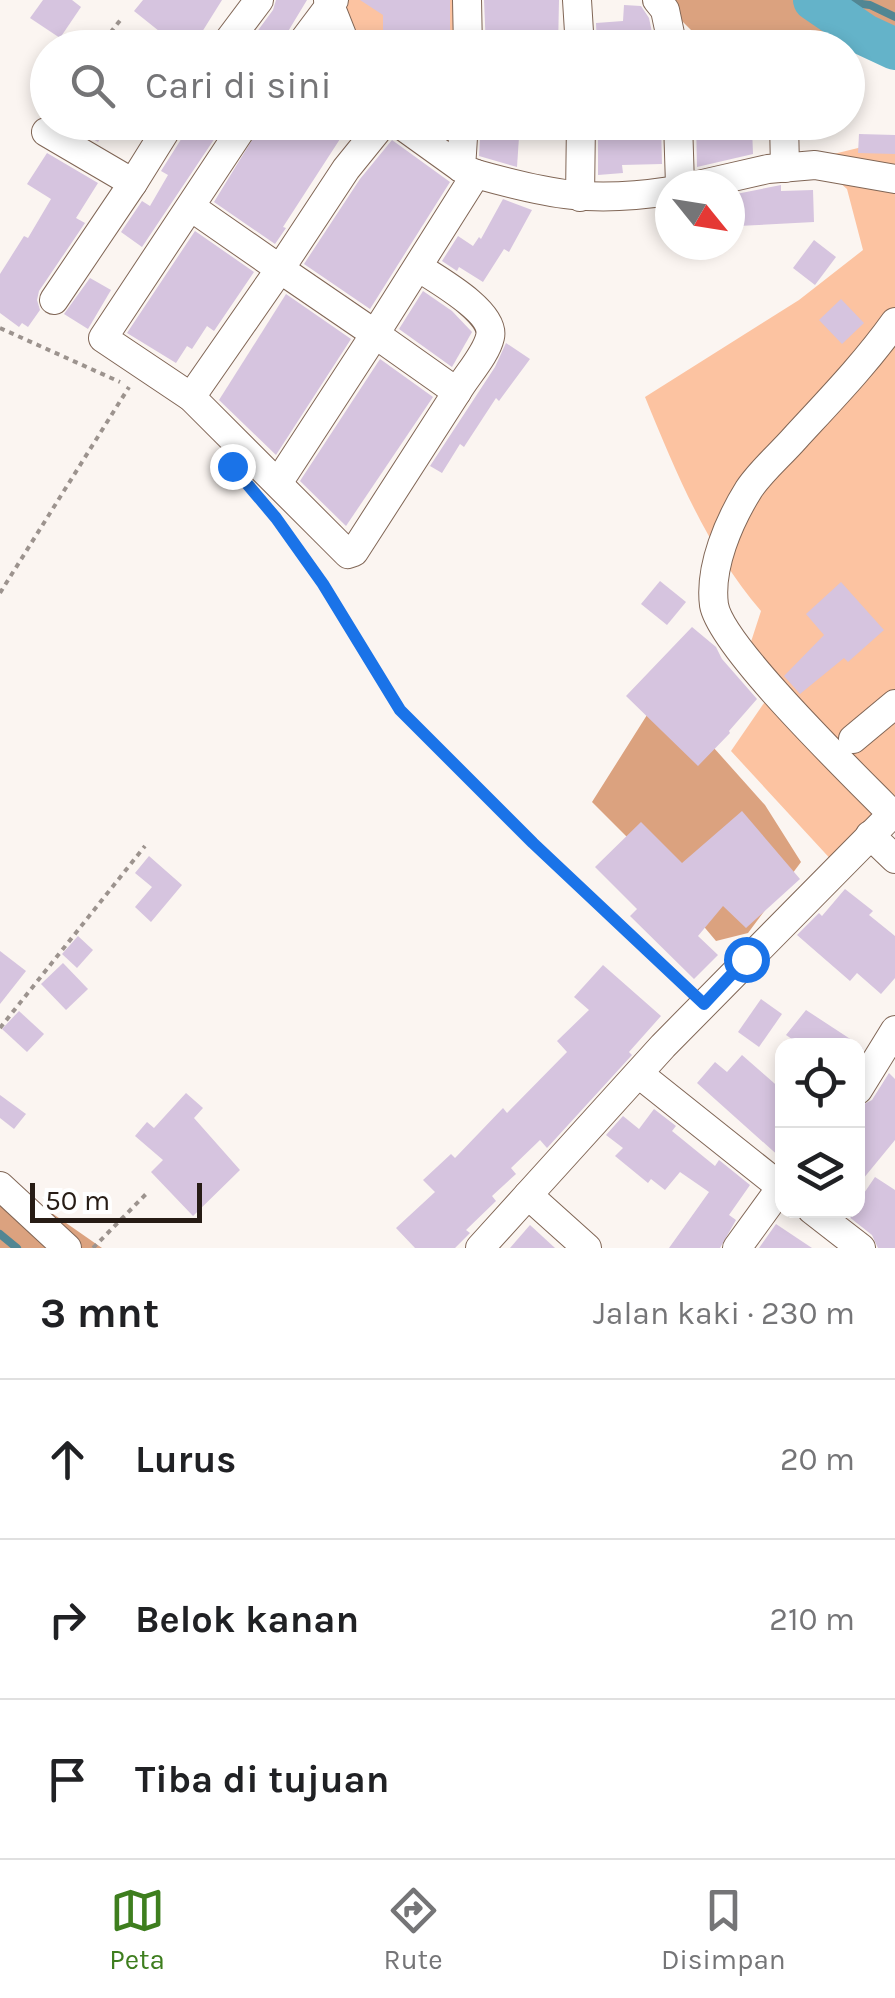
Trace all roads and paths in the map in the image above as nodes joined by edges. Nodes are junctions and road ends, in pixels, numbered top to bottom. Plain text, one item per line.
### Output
1 (259, 0) edge
2 (468, 0) edge
3 (578, 0) edge
4 (657, 0) edge
5 (330, 1) edge
6 (122, 18) dead end
7 (112, 30) edge
8 (236, 30) edge
9 (310, 30) edge
10 (340, 30) edge
11 (468, 30) edge
12 (579, 30) edge
13 (669, 30) edge
14 (60, 140) edge
15 (160, 140) edge
16 (234, 140) edge
17 (369, 140) edge
18 (422, 140) edge
19 (465, 140) edge
20 (581, 140) edge
21 (679, 140) edge
22 (784, 140) edge
23 (784, 168) junction
24 (680, 170) edge
25 (468, 171) junction
26 (745, 176) edge
27 (895, 180) edge
28 (133, 183) junction
29 (655, 192) edge
30 (580, 197) junction
31 (191, 207) junction
32 (418, 267) junction
33 (280, 269) junction
34 (54, 300) dead end
35 (895, 322) edge
36 (0, 328) edge
37 (375, 334) junction
38 (130, 387) junction
39 (457, 392) junction
40 (139, 393) dead end
41 (191, 397) junction
42 (278, 482) junction
43 (276, 518) dead end
44 (0, 593) edge
45 (895, 704) edge
46 (852, 739) dead end
47 (893, 814) edge
48 (870, 835) junction
49 (144, 846) dead end
50 (895, 859) edge
51 (704, 1004) junction
52 (0, 1028) edge
53 (890, 1050) edge
54 (639, 1074) junction
55 (865, 1081) edge
56 (775, 1181) edge
57 (0, 1186) edge
58 (147, 1193) dead end
59 (528, 1195) junction
60 (775, 1196) edge
61 (822, 1218) edge
62 (67, 1248) edge
63 (94, 1248) edge
64 (480, 1248) edge
65 (587, 1248) edge
66 (737, 1248) edge
67 (861, 1248) edge

1 - 8 street
2 - 11 street
3 - 12 street
4 - 13 street
5 - 9 street
5 - 10 street
6 - 7 path
14 - 28 street
15 - 28 street
16 - 31 street
17 - 33 street
18 - 25 street
19 - 25 street
20 - 30 street
21 - 24 street
22 - 23 street
23 - 26 street
23 - 27 street
25 - 30 street
25 - 32 street
28 - 34 street
29 - 30 street
31 - 33 street
31 - 41 street
32 - 37 street
32 - 39 street
33 - 37 street
33 - 41 street
35 - 47 street
36 - 38 path
37 - 39 street
37 - 42 street
38 - 40 path
38 - 44 path
39 - 42 street
41 - 42 street
43 - 51 path
45 - 46 street
47 - 48 street
48 - 50 street
48 - 51 street
49 - 52 path
51 - 54 street
53 - 55 street
54 - 56 street
54 - 59 street
57 - 62 street
58 - 63 path
59 - 64 street
59 - 65 street
60 - 66 street
61 - 67 street

